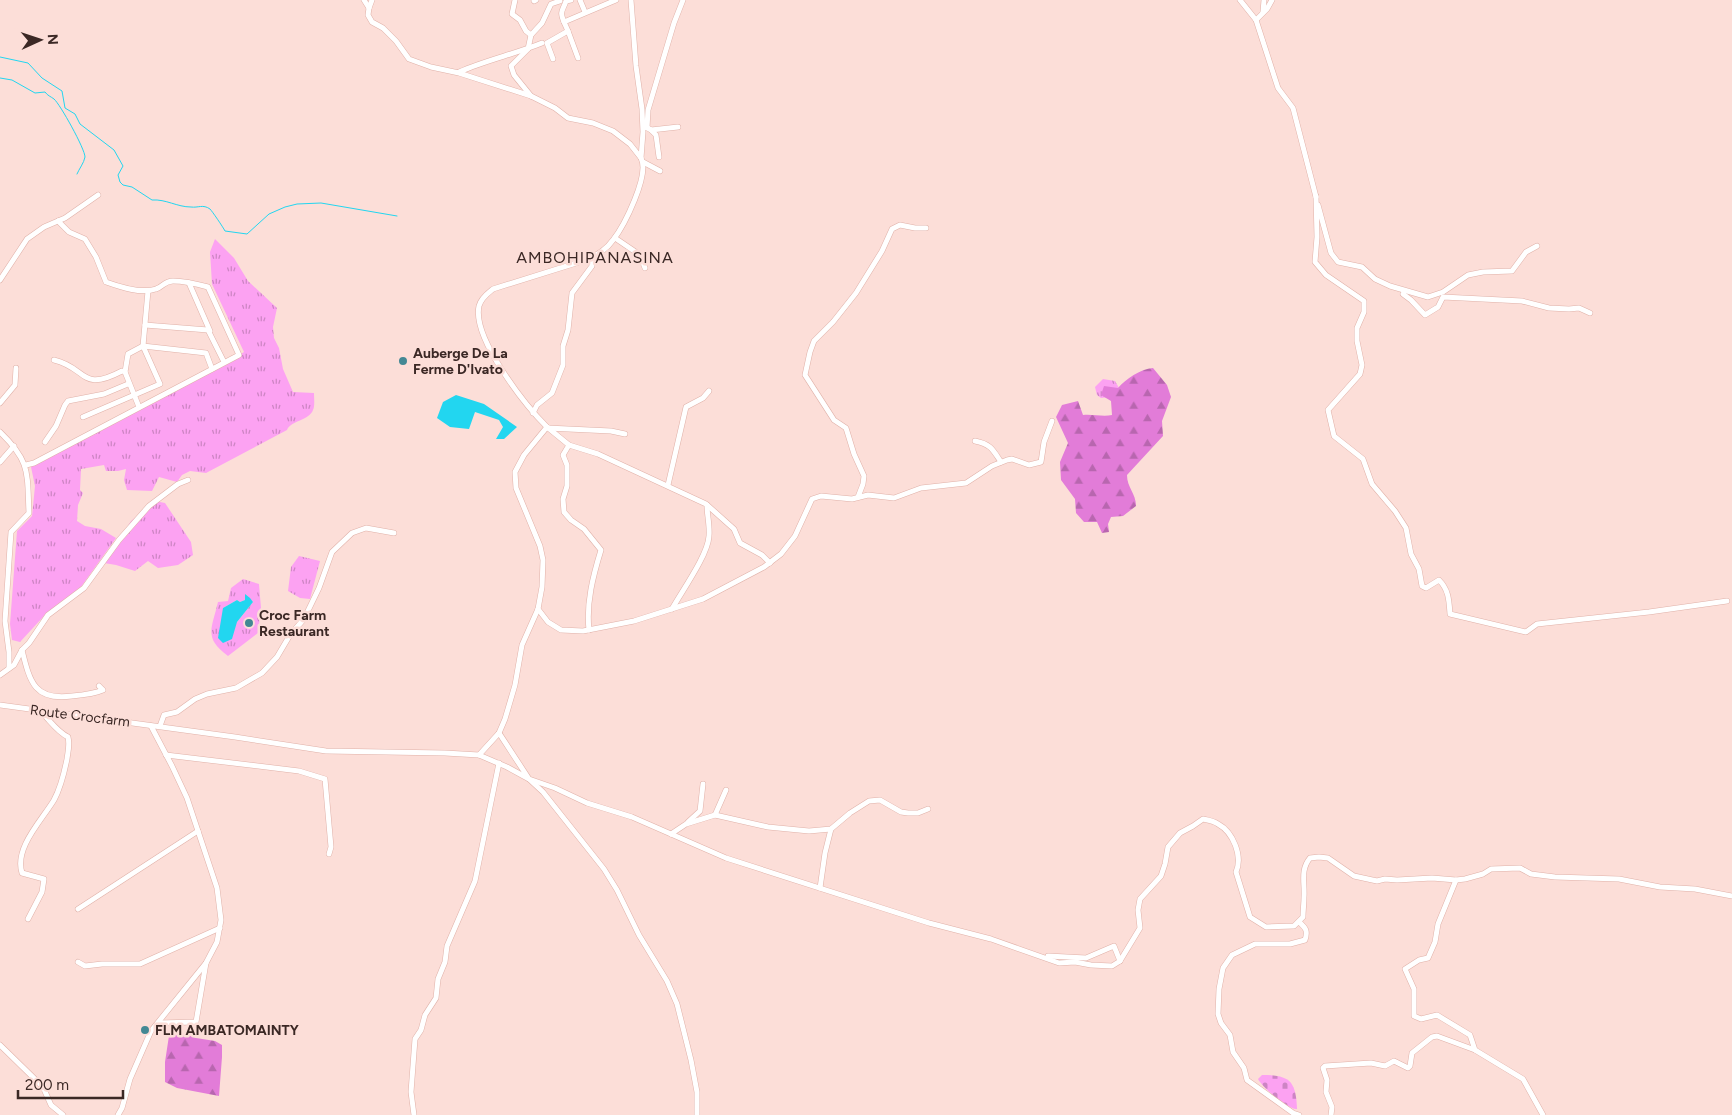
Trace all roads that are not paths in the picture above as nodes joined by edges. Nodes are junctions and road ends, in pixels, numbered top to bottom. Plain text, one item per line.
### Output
1 (364, 0) edge
2 (372, 0) edge
3 (515, 0) edge
4 (565, 0) edge
5 (580, 0) edge
6 (616, 0) edge
7 (631, 0) edge
8 (683, 0) edge
9 (1240, 0) edge
10 (1264, 0) edge
11 (1272, 0) edge
12 (368, 8) junction
13 (585, 12) junction
14 (1259, 18) junction
15 (564, 22) junction
16 (568, 32) junction
17 (531, 35) junction
18 (542, 43) dead end
19 (528, 49) junction
20 (578, 58) dead end
21 (553, 59) dead end
22 (459, 73) junction
23 (531, 96) junction
24 (678, 127) dead end
25 (647, 128) junction
26 (659, 157) dead end
27 (642, 160) junction
28 (660, 171) dead end
29 (98, 195) dead end
30 (1316, 196) junction
31 (58, 221) junction
32 (926, 228) dead end
33 (614, 238) junction
34 (1537, 246) dead end
35 (592, 257) junction
36 (645, 268) dead end
37 (0, 280) edge
38 (188, 283) junction
39 (148, 291) junction
40 (1403, 294) dead end
41 (1443, 294) junction
42 (1590, 313) dead end
43 (145, 325) junction
44 (210, 331) junction
45 (143, 346) junction
46 (54, 360) dead end
47 (224, 362) junction
48 (16, 368) dead end
49 (212, 369) junction
50 (125, 372) junction
51 (128, 384) junction
52 (709, 391) dead end
53 (134, 395) junction
54 (0, 403) edge
55 (139, 407) junction
56 (533, 413) junction
57 (83, 417) dead end
58 (1052, 421) dead end
59 (547, 428) junction
60 (0, 432) edge
61 (625, 434) dead end
62 (975, 440) dead end
63 (45, 442) dead end
64 (569, 445) junction
65 (14, 446) junction
66 (0, 462) edge
67 (1001, 462) junction
68 (26, 465) junction
69 (188, 480) dead end
70 (668, 485) junction
71 (858, 498) junction
72 (706, 504) junction
73 (394, 533) dead end
74 (770, 563) junction
75 (1727, 601) dead end
76 (538, 609) junction
77 (672, 609) junction
78 (588, 630) junction
79 (22, 650) junction
80 (9, 668) junction
81 (0, 675) edge
82 (98, 686) dead end
83 (0, 705) edge
84 (40, 711) junction
85 (151, 726) junction
86 (160, 726) junction
87 (499, 733) junction
88 (166, 755) junction
89 (479, 756) junction
90 (499, 763) junction
91 (529, 780) junction
92 (703, 784) dead end
93 (726, 790) dead end
94 (928, 809) dead end
95 (715, 815) junction
96 (686, 824) junction
97 (831, 829) junction
98 (198, 831) junction
99 (671, 834) junction
100 (330, 854) dead end
101 (1456, 880) junction
102 (820, 888) junction
103 (1732, 896) edge
104 (78, 910) dead end
105 (28, 919) dead end
106 (1299, 922) junction
107 (220, 928) junction
108 (1039, 955) junction
109 (1120, 961) junction
110 (78, 962) dead end
111 (206, 963) junction
112 (159, 1022) junction
113 (0, 1045) edge
114 (1476, 1050) junction
115 (63, 1115) edge
116 (118, 1115) edge
117 (414, 1115) edge
118 (697, 1115) edge
119 (1299, 1115) edge
120 (1331, 1115) edge
121 (1543, 1115) edge

1 - 12 street
2 - 12 street
3 - 17 street
4 - 15 street
4 - 17 street
5 - 13 street
6 - 13 street
7 - 25 street
8 - 25 street
9 - 14 street
10 - 14 street
11 - 14 street
12 - 22 street
13 - 15 street
14 - 30 street
15 - 16 street
16 - 20 street
16 - 21 street
17 - 19 street
18 - 19 street
19 - 22 street
19 - 23 street
22 - 23 street
23 - 27 street
24 - 25 street
25 - 26 street
25 - 27 street
27 - 28 street
27 - 33 street
29 - 31 street
30 - 41 street
30 - 75 street
31 - 37 street
31 - 39 street
32 - 71 street
33 - 35 street
33 - 36 street
34 - 41 street
35 - 56 street
35 - 56 street
38 - 39 street
38 - 44 street
38 - 47 street
39 - 43 street
40 - 41 street
41 - 42 street
43 - 44 street
43 - 45 street
44 - 47 street
45 - 49 street
45 - 50 street
45 - 53 street
46 - 50 street
47 - 49 street
48 - 54 street
49 - 55 street
50 - 51 street
51 - 53 street
51 - 63 street
52 - 70 street
53 - 55 street
53 - 57 street
55 - 68 street
56 - 59 street
58 - 67 street
59 - 61 street
59 - 64 street
59 - 76 street
60 - 65 street
62 - 67 street
64 - 70 street
64 - 78 street
65 - 66 street
65 - 68 street
67 - 71 street
68 - 80 street
69 - 79 street
70 - 72 street
71 - 74 street
72 - 74 street
72 - 77 street
73 - 86 street
74 - 77 street
76 - 78 street
76 - 87 street
77 - 78 street
79 - 80 street
79 - 82 street
80 - 81 street
83 - 84 street, Route Crocfarm
84 - 85 street, Route Crocfarm
84 - 105 street
85 - 86 street, Route Crocfarm
85 - 88 street
86 - 89 street, Route Crocfarm
87 - 89 street
87 - 91 street
88 - 98 street
88 - 100 street
89 - 90 street, Route Crocfarm
90 - 91 street, Route Crocfarm
90 - 117 street
91 - 99 street
91 - 118 street
92 - 96 street
93 - 95 street
94 - 97 street
95 - 96 street
95 - 97 street
96 - 99 street
97 - 102 street
98 - 104 street
98 - 107 street
99 - 102 street
101 - 103 street
101 - 106 street
101 - 114 street
102 - 108 street
106 - 109 street
106 - 119 street
107 - 110 street
107 - 111 street
108 - 109 street
108 - 109 street
111 - 112 street
111 - 112 street
112 - 116 street
113 - 115 street
114 - 120 street
114 - 121 street

